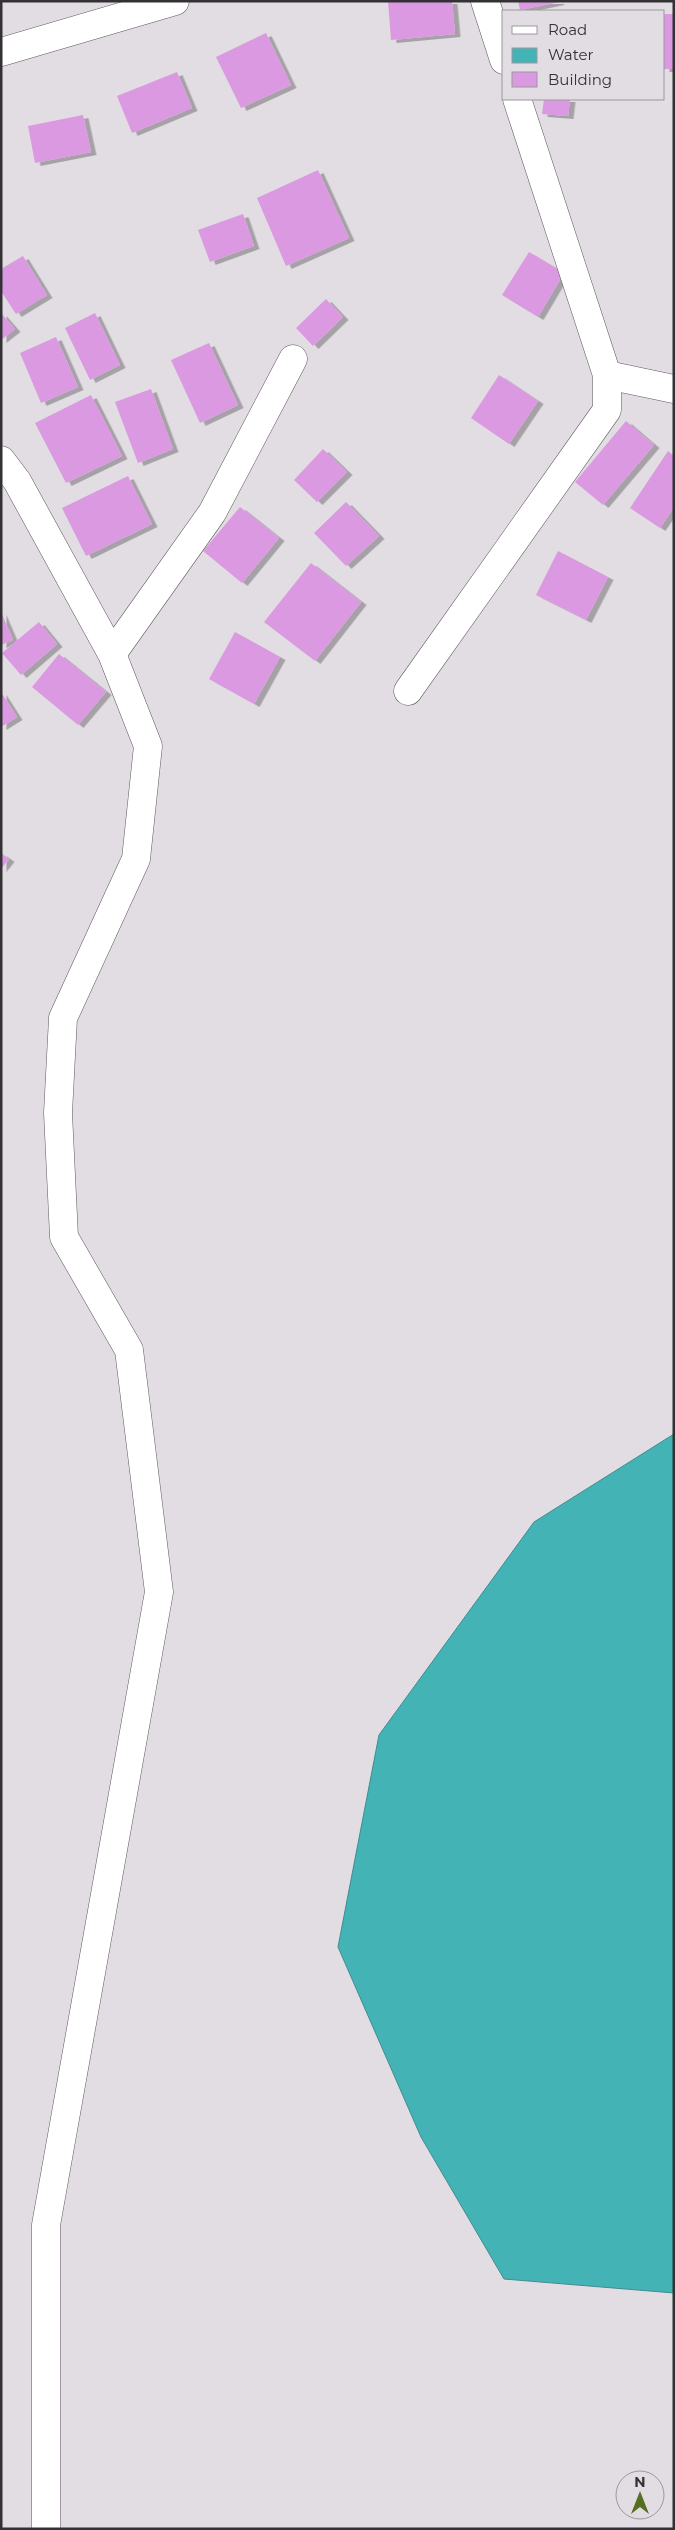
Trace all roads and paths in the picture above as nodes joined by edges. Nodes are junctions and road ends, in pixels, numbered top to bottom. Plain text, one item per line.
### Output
1 (176, 1) edge
2 (485, 1) edge
3 (1, 52) edge
4 (502, 54) edge
5 (517, 100) edge
6 (293, 359) dead end
7 (607, 375) junction
8 (674, 389) edge
9 (7, 480) edge
10 (112, 654) junction
11 (408, 691) dead end
12 (46, 2529) edge

1 - 3 street
2 - 4 street
5 - 7 street
6 - 10 street
7 - 8 street
7 - 11 street
9 - 10 street
10 - 12 street

